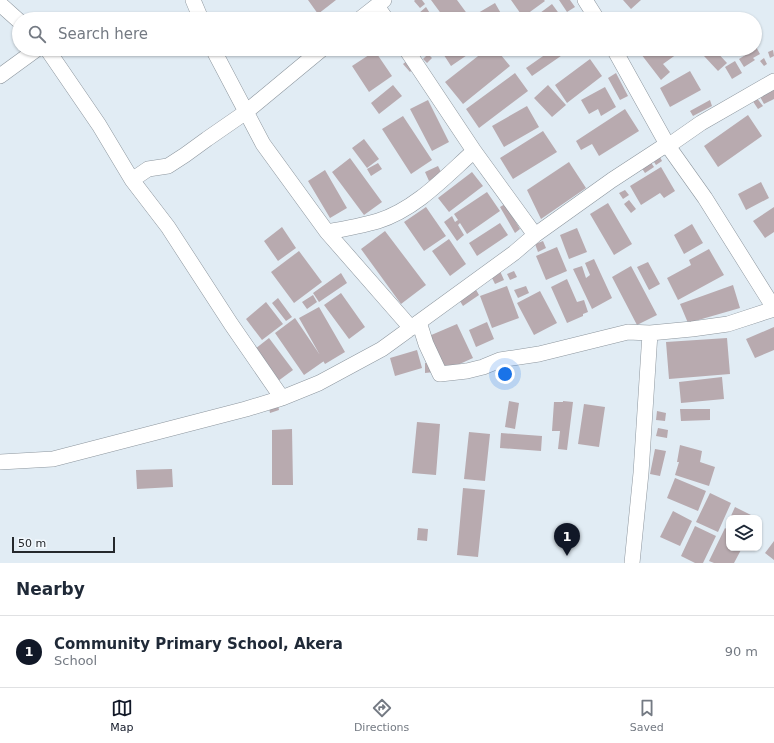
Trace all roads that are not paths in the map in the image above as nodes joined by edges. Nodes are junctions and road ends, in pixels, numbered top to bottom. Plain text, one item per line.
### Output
1 (193, 0) edge
2 (585, 0) edge
3 (380, 3) edge
4 (0, 4) edge
5 (197, 12) edge
6 (369, 12) edge
7 (593, 12) edge
8 (12, 15) edge
9 (27, 56) edge
10 (52, 56) edge
11 (217, 56) edge
12 (314, 56) edge
13 (411, 56) edge
14 (618, 56) edge
15 (0, 76) edge
16 (774, 81) edge
17 (246, 112) junction
18 (668, 146) junction
19 (474, 151) junction
20 (132, 180) junction
21 (327, 232) junction
22 (535, 235) junction
23 (774, 308) edge
24 (415, 325) junction
25 (650, 333) junction
26 (282, 398) junction
27 (0, 462) edge
28 (632, 563) edge

1 - 5 street
2 - 7 street
3 - 6 street
4 - 8 street
9 - 15 street
10 - 20 street
11 - 17 street
12 - 17 street
13 - 19 street
14 - 18 street
16 - 18 street
17 - 20 street
17 - 21 street
18 - 22 street
18 - 23 street
19 - 21 street
19 - 22 street
20 - 26 street
21 - 24 street
22 - 24 street
23 - 25 street
24 - 25 street
24 - 26 street
25 - 28 street
26 - 27 street

